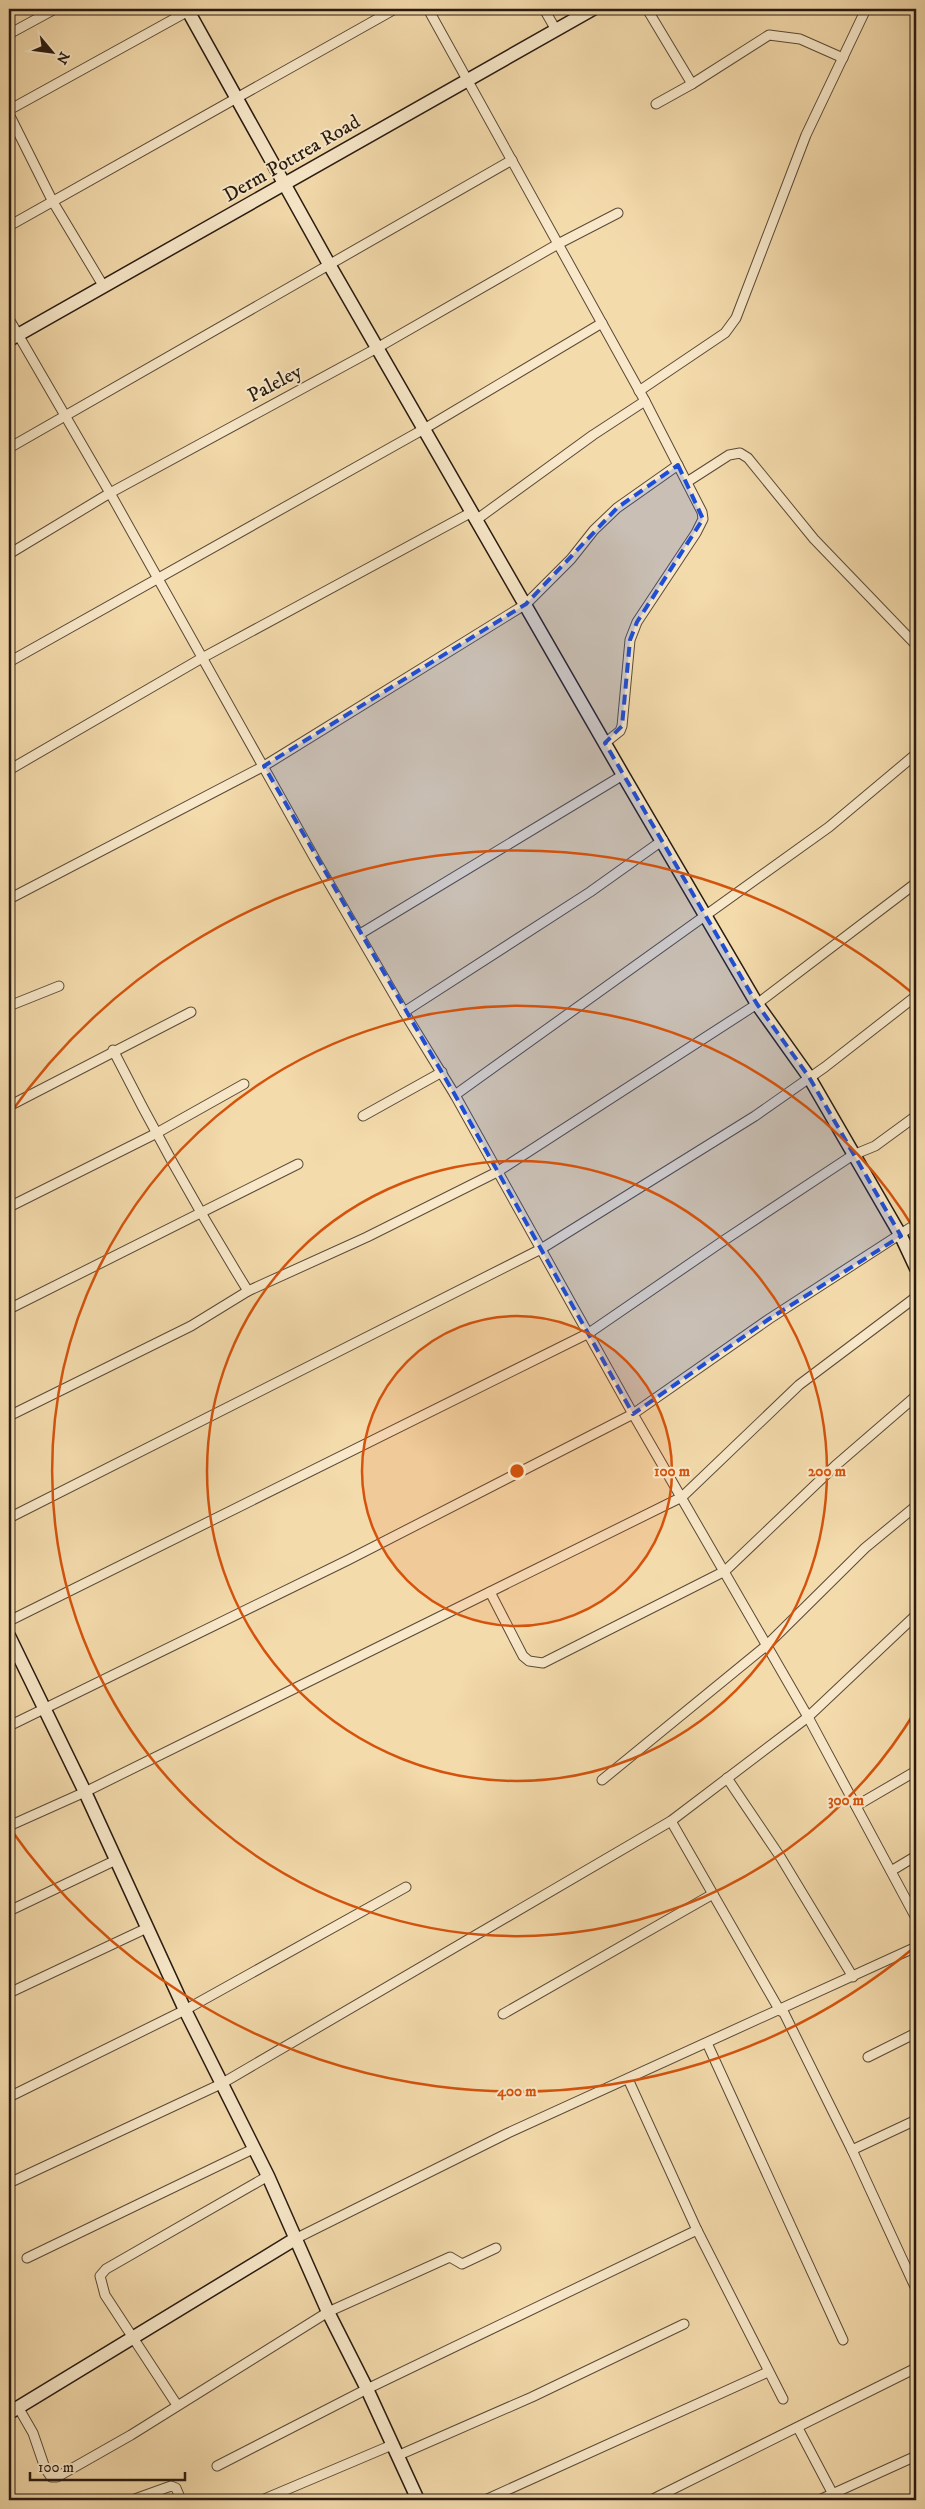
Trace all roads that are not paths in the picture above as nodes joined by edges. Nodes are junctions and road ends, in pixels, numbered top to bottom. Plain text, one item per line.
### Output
1 (55, 9) edge
2 (395, 9) edge
3 (428, 9) edge
4 (544, 9) edge
5 (593, 9) edge
6 (647, 9) edge
7 (866, 9) edge
8 (189, 10) edge
9 (556, 30) junction
10 (9, 34) edge
11 (843, 58) junction
12 (469, 79) junction
13 (692, 84) junction
14 (236, 98) junction
15 (656, 104) dead end
16 (9, 110) edge
17 (9, 114) edge
18 (512, 160) junction
19 (284, 185) junction
20 (53, 202) junction
21 (618, 213) dead end
22 (9, 226) edge
23 (558, 244) junction
24 (330, 266) junction
25 (104, 286) junction
26 (9, 320) edge
27 (602, 324) junction
28 (13, 338) edge
29 (377, 348) junction
30 (639, 392) junction
31 (645, 401) junction
32 (65, 417) junction
33 (424, 429) junction
34 (9, 448) edge
35 (678, 465) junction
36 (687, 482) junction
37 (110, 493) junction
38 (474, 516) junction
39 (9, 554) edge
40 (157, 579) junction
41 (526, 604) junction
42 (916, 645) edge
43 (202, 658) junction
44 (9, 662) edge
45 (605, 743) junction
46 (916, 754) edge
47 (264, 766) junction
48 (9, 770) edge
49 (623, 775) junction
50 (663, 840) junction
51 (916, 883) edge
52 (9, 899) edge
53 (707, 916) junction
54 (360, 934) junction
55 (59, 986) dead end
56 (916, 996) edge
57 (757, 1004) junction
58 (9, 1006) edge
59 (191, 1012) dead end
60 (404, 1012) junction
61 (113, 1050) junction
62 (442, 1072) junction
63 (809, 1077) junction
64 (244, 1084) dead end
65 (455, 1095) junction
66 (9, 1106) edge
67 (363, 1116) dead end
68 (916, 1116) edge
69 (155, 1134) junction
70 (853, 1155) junction
71 (298, 1164) dead end
72 (497, 1172) junction
73 (9, 1207) edge
74 (200, 1213) junction
75 (916, 1224) edge
76 (900, 1236) junction
77 (541, 1248) junction
78 (916, 1268) edge
79 (248, 1290) junction
80 (916, 1298) edge
81 (9, 1309) edge
82 (589, 1333) junction
83 (916, 1396) edge
84 (633, 1414) junction
85 (9, 1416) edge
86 (682, 1497) junction
87 (916, 1506) edge
88 (9, 1518) edge
89 (725, 1571) junction
90 (490, 1592) junction
91 (916, 1615) edge
92 (9, 1621) edge
93 (9, 1636) edge
94 (767, 1645) junction
95 (44, 1709) junction
96 (808, 1717) junction
97 (9, 1726) edge
98 (916, 1771) edge
99 (727, 1778) junction
100 (602, 1780) dead end
101 (84, 1792) junction
102 (856, 1806) junction
103 (671, 1821) junction
104 (9, 1826) edge
105 (916, 1856) edge
106 (116, 1860) junction
107 (891, 1871) junction
108 (406, 1887) dead end
109 (713, 1894) junction
110 (9, 1911) edge
111 (916, 1918) edge
112 (147, 1928) junction
113 (916, 1947) edge
114 (853, 1977) junction
115 (9, 1993) edge
116 (185, 2010) junction
117 (781, 2010) junction
118 (503, 2014) dead end
119 (916, 2033) edge
120 (707, 2044) junction
121 (868, 2057) dead end
122 (628, 2079) junction
123 (221, 2084) junction
124 (9, 2097) edge
125 (916, 2120) edge
126 (253, 2150) junction
127 (852, 2150) junction
128 (268, 2176) junction
129 (9, 2184) edge
130 (697, 2230) junction
131 (295, 2239) junction
132 (496, 2248) dead end
133 (27, 2258) dead end
134 (916, 2289) edge
135 (328, 2312) junction
136 (684, 2324) dead end
137 (133, 2338) junction
138 (843, 2340) dead end
139 (916, 2368) edge
140 (768, 2372) junction
141 (367, 2389) junction
142 (783, 2399) dead end
143 (177, 2405) junction
144 (14, 2410) edge
145 (798, 2428) junction
146 (394, 2451) junction
147 (916, 2456) edge
148 (217, 2466) dead end
149 (834, 2497) edge
150 (132, 2500) edge
151 (181, 2500) edge
152 (262, 2500) edge
153 (418, 2500) edge
154 (485, 2500) edge
155 (651, 2500) edge
156 (819, 2500) edge

1 - 10 street
2 - 14 street
3 - 12 street
4 - 9 street
5 - 9 street, Derm Pottrea Road
6 - 13 street
7 - 11 street
8 - 14 street
8 - 16 street
9 - 12 street, Derm Pottrea Road
11 - 13 street
11 - 30 street
12 - 18 street
12 - 19 street, Derm Pottrea Road
13 - 15 street
14 - 19 street
14 - 20 street
17 - 20 street
18 - 23 street
18 - 24 street
19 - 24 street
19 - 25 street, Derm Pottrea Road
20 - 22 street
20 - 25 street
21 - 23 street, Paleley
23 - 27 street
23 - 29 street, Paleley
24 - 29 street
24 - 32 street
25 - 28 street, Derm Pottrea Road
26 - 28 street
27 - 30 street
27 - 33 street
28 - 32 street
29 - 33 street
29 - 37 street, Paleley
30 - 31 street
31 - 35 street
31 - 38 street
32 - 34 street
32 - 37 street
33 - 38 street
33 - 40 street
35 - 36 street
35 - 41 street
36 - 42 street
36 - 45 street
37 - 39 street, Paleley
37 - 40 street
38 - 41 street
38 - 43 street
40 - 43 street
40 - 44 street
41 - 45 street
41 - 47 street
43 - 47 street
43 - 48 street
45 - 49 street
46 - 53 street
47 - 52 street
47 - 54 street
49 - 50 street
49 - 54 street
50 - 53 street
50 - 60 street
51 - 57 street
53 - 57 street
53 - 65 street
54 - 60 street
55 - 58 street
56 - 63 street
57 - 63 street
57 - 72 street
59 - 61 street
60 - 62 street
61 - 66 street
61 - 69 street
62 - 65 street
62 - 67 street
63 - 70 street
63 - 77 street
64 - 69 street
65 - 72 street
68 - 70 street
69 - 73 street
69 - 74 street
70 - 76 street
70 - 82 street
71 - 74 street
72 - 77 street
72 - 79 street
74 - 79 street
74 - 81 street
75 - 76 street
76 - 78 street
76 - 84 street
77 - 82 street
77 - 88 street
79 - 85 street
80 - 86 street
82 - 84 street
82 - 92 street
83 - 89 street
84 - 86 street
84 - 95 street
86 - 89 street
86 - 90 street
87 - 94 street
89 - 90 street
89 - 94 street
90 - 101 street
91 - 96 street
93 - 95 street
94 - 96 street
94 - 100 street
95 - 97 street
95 - 101 street
96 - 99 street
96 - 102 street
98 - 102 street
99 - 103 street
99 - 114 street
101 - 104 street
101 - 106 street
102 - 107 street
103 - 109 street
103 - 123 street
105 - 107 street
106 - 110 street
106 - 112 street
107 - 111 street
108 - 116 street
109 - 117 street
109 - 118 street
112 - 115 street
112 - 116 street
113 - 114 street
114 - 117 street
116 - 123 street
116 - 124 street
117 - 120 street
117 - 127 street
119 - 121 street
120 - 122 street
120 - 138 street
122 - 130 street
122 - 131 street
123 - 126 street
123 - 129 street
125 - 127 street
126 - 128 street
126 - 133 street
127 - 134 street
128 - 131 street
128 - 137 street
130 - 140 street
130 - 141 street
131 - 135 street
131 - 137 street
132 - 135 street
135 - 141 street
135 - 143 street
136 - 146 street
137 - 143 street
137 - 144 street
139 - 145 street
140 - 142 street
140 - 154 street
141 - 146 street
141 - 148 street
143 - 144 street
145 - 149 street
145 - 155 street
146 - 152 street
146 - 153 street
147 - 149 street
149 - 156 street
150 - 151 street

